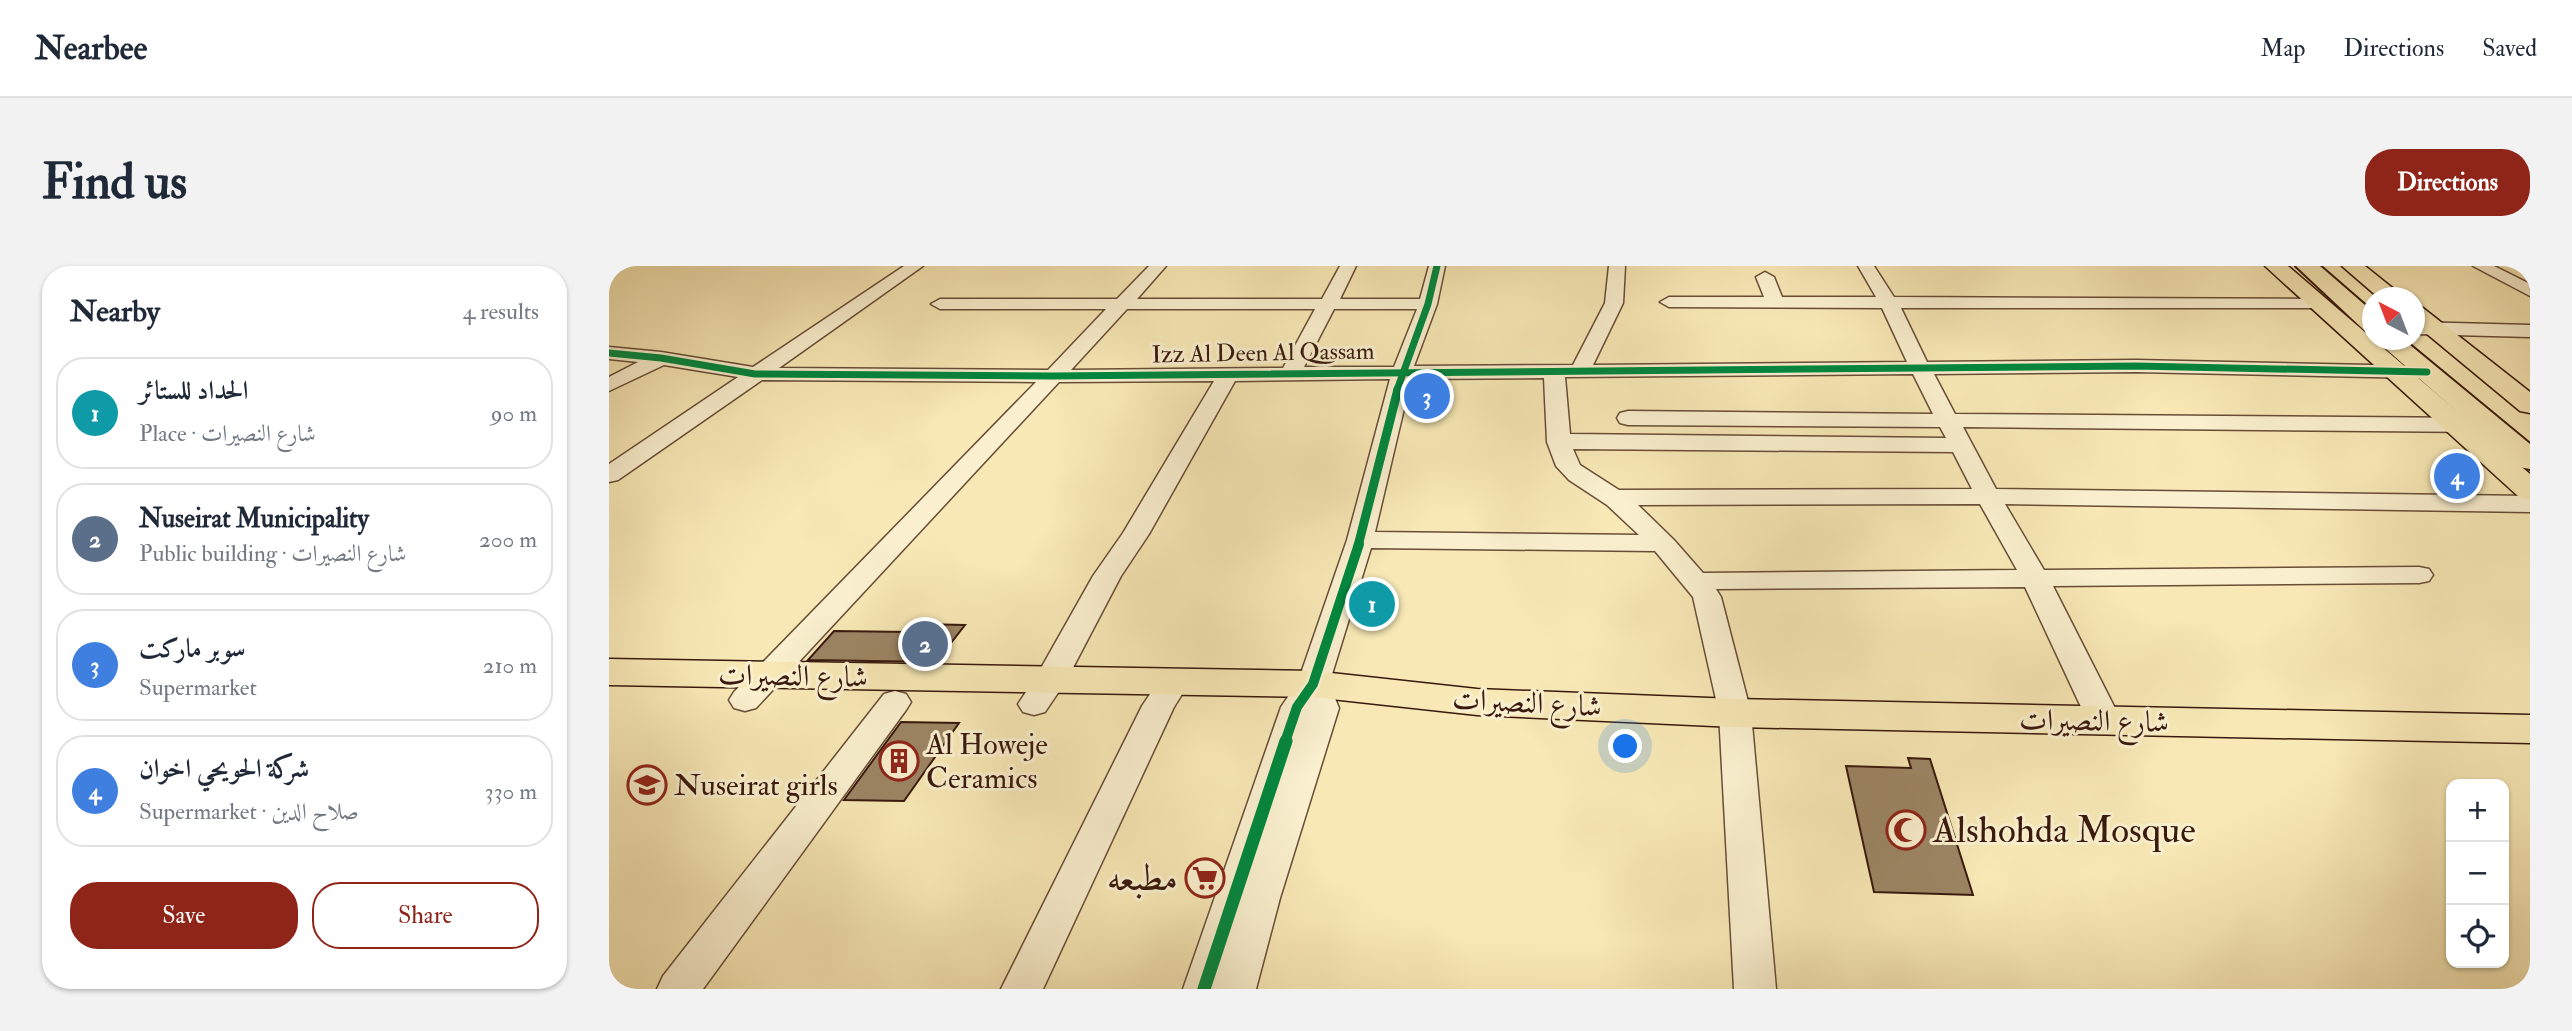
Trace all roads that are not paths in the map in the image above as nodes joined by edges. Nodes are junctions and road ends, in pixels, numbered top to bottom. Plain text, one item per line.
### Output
1 (915, 266) edge
2 (1158, 266) edge
3 (1347, 266) edge
4 (1437, 266) edge
5 (1617, 266) edge
6 (1867, 266) edge
7 (2275, 266) edge
8 (2307, 266) edge
9 (2328, 266) edge
10 (2352, 266) edge
11 (2481, 266) edge
12 (1765, 277) dead end
13 (2380, 287) edge
14 (2530, 291) edge
15 (2362, 295) edge
16 (1669, 302) dead end
17 (1775, 303) junction
18 (1889, 303) junction
19 (940, 304) dead end
20 (1122, 304) junction
21 (1329, 304) junction
22 (1428, 304) junction
23 (2316, 304) junction
24 (2362, 316) edge
25 (2425, 330) edge
26 (2530, 331) edge
27 (2425, 332) edge
28 (2425, 333) edge
29 (2401, 350) edge
30 (609, 353) edge
31 (661, 358) junction
32 (1920, 369) junction
33 (1567, 371) junction
34 (2393, 371) junction
35 (1402, 372) junction
36 (2427, 372) junction
37 (755, 374) junction
38 (1290, 374) junction
39 (1228, 375) junction
40 (1053, 376) junction
41 (609, 385) edge
42 (2530, 405) edge
43 (1628, 418) dead end
44 (1949, 419) junction
45 (2456, 424) junction
46 (2490, 425) junction
47 (2530, 429) edge
48 (1559, 442) junction
49 (1962, 445) junction
50 (2530, 460) edge
51 (609, 475) edge
52 (2530, 490) edge
53 (1987, 496) junction
54 (1614, 498) junction
55 (2530, 504) edge
56 (1360, 540) junction
57 (1659, 543) junction
58 (2419, 575) dead end
59 (2035, 578) junction
60 (1696, 580) junction
61 (609, 672) edge
62 (757, 688) junction
63 (1042, 692) junction
64 (1165, 694) junction
65 (609, 698) edge
66 (1311, 700) junction
67 (895, 702) junction
68 (1735, 720) junction
69 (2105, 722) junction
70 (2530, 729) edge
71 (2530, 750) edge
72 (678, 989) edge
73 (1022, 989) edge
74 (1204, 989) edge
75 (1235, 989) edge
76 (1755, 989) edge

1 - 37 street
2 - 20 street
3 - 21 street
4 - 22 street
5 - 33 street
6 - 18 street
7 - 23 main road
8 - 24 highway
9 - 15 highway
10 - 13 main road
11 - 14 street
12 - 17 street
16 - 17 street
17 - 18 street
18 - 23 street
18 - 32 street
19 - 20 street
20 - 21 street
20 - 40 street
21 - 22 street
21 - 38 street
22 - 35 street
23 - 34 main road
25 - 26 street
27 - 42 main road
28 - 47 highway
29 - 36 highway
30 - 31 street, Izz Al Deen Al Qassam
31 - 37 street, Izz Al Deen Al Qassam
31 - 41 street
32 - 33 street, Izz Al Deen Al Qassam
32 - 34 street, Izz Al Deen Al Qassam
32 - 44 street
33 - 35 street, Izz Al Deen Al Qassam
33 - 48 street
34 - 36 street, Izz Al Deen Al Qassam
34 - 45 main road
35 - 38 street, Izz Al Deen Al Qassam
35 - 56 street
36 - 46 highway
37 - 40 street, Izz Al Deen Al Qassam
37 - 51 street
38 - 39 street, Izz Al Deen Al Qassam
39 - 40 street, Izz Al Deen Al Qassam
39 - 63 street
40 - 62 street
43 - 44 street
44 - 45 street
44 - 49 street
45 - 46 street
45 - 52 main road
46 - 50 highway
48 - 49 street
48 - 54 street
49 - 53 street
53 - 54 street
53 - 55 street
53 - 59 street
54 - 57 street
56 - 57 street
56 - 66 street
57 - 60 street
58 - 59 street
59 - 60 street
59 - 69 street
60 - 68 street
61 - 62 main road, شارع النصيرات
62 - 63 main road, شارع النصيرات
62 - 65 main road, شارع النصيرات
62 - 67 main road, شارع النصيرات
63 - 64 main road, شارع النصيرات
63 - 67 main road, شارع النصيرات
64 - 66 main road, شارع النصيرات
64 - 73 street
66 - 68 main road, شارع النصيرات
66 - 74 street
66 - 75 street
67 - 72 street
68 - 69 main road, شارع النصيرات
68 - 71 main road, شارع النصيرات
68 - 76 street
69 - 70 main road, شارع النصيرات

